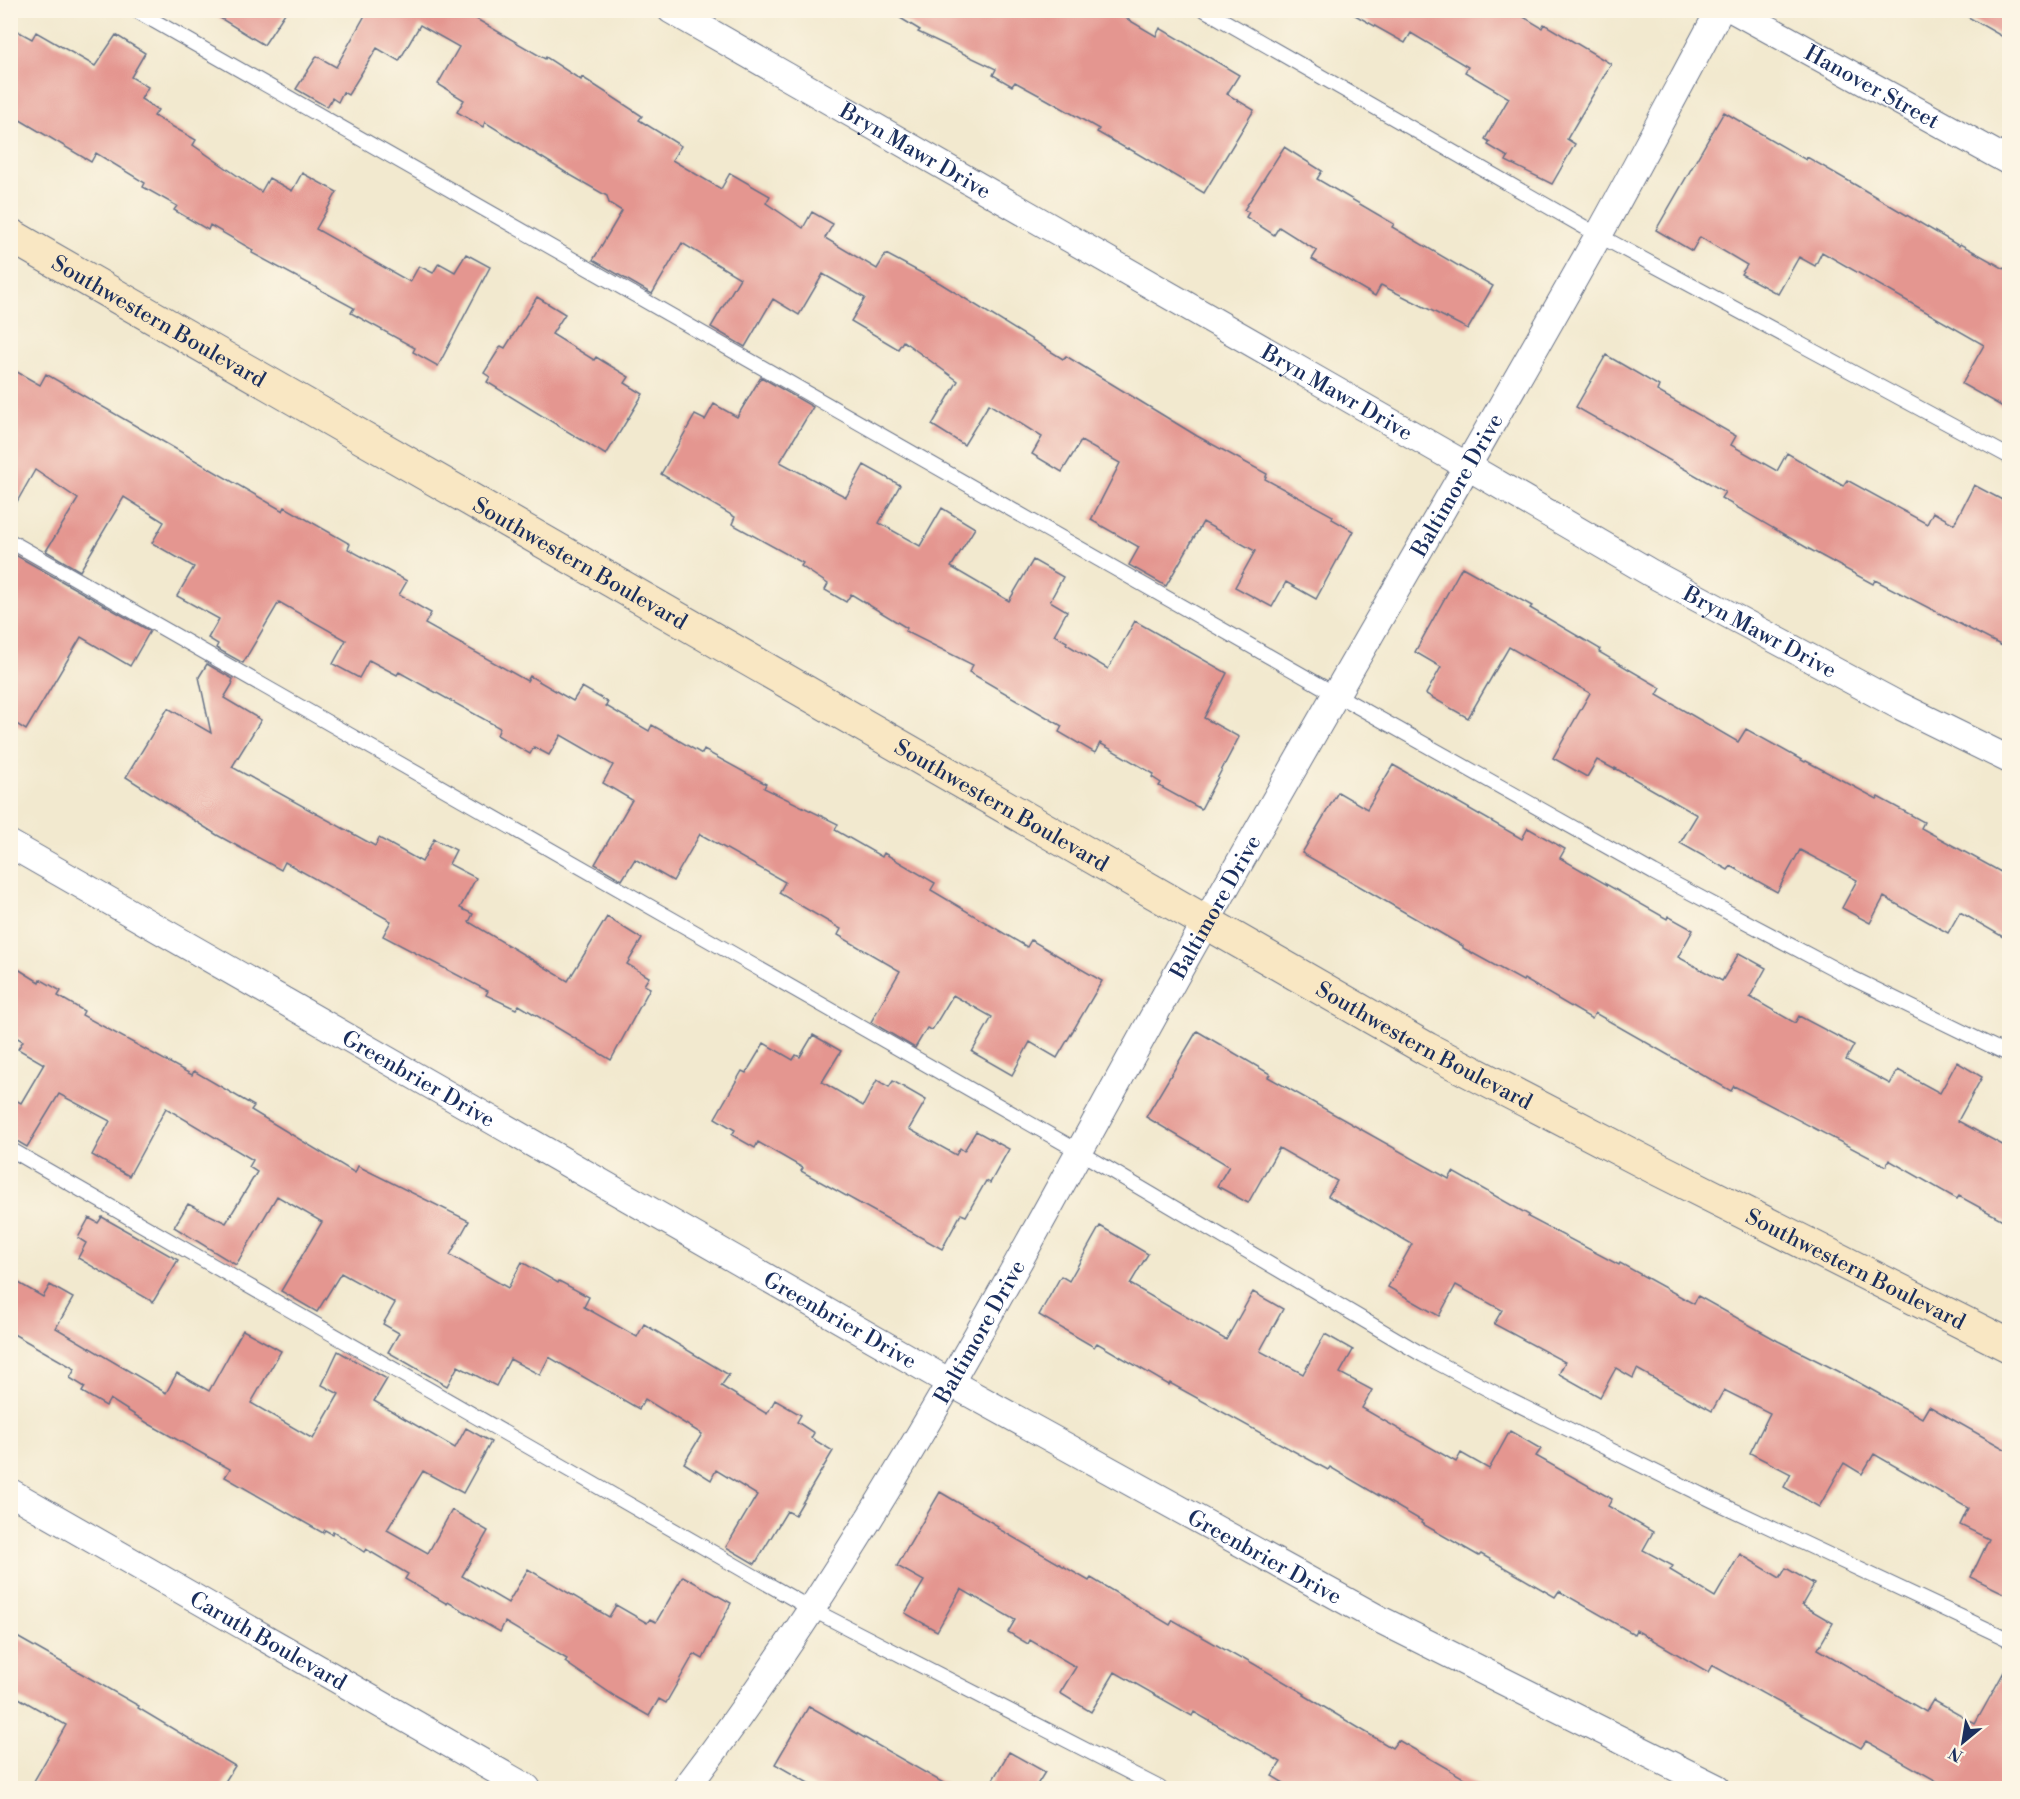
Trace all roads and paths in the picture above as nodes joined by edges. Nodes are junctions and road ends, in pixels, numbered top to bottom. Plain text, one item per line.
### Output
1 (135, 10) edge
2 (671, 10) edge
3 (1205, 10) edge
4 (1720, 10) edge
5 (1734, 10) edge
6 (2010, 162) edge
7 (10, 235) edge
8 (1598, 235) junction
9 (2010, 457) edge
10 (1467, 466) junction
11 (10, 541) edge
12 (1337, 695) junction
13 (2010, 760) edge
14 (10, 844) edge
15 (1206, 921) junction
16 (2010, 1055) edge
17 (10, 1149) edge
18 (1078, 1151) junction
19 (2010, 1346) edge
20 (951, 1383) junction
21 (10, 1492) edge
22 (813, 1610) junction
23 (2010, 1640) edge
24 (527, 1788) edge
25 (687, 1788) edge
26 (1160, 1788) edge
27 (1717, 1788) edge

1 - 12 lane
2 - 10 street, Bryn Mawr Drive
3 - 8 lane
4 - 8 street, Baltimore Drive
5 - 6 street, Hanover Street
7 - 15 street, Southwestern Boulevard
8 - 9 lane
8 - 10 street, Baltimore Drive
10 - 12 street, Baltimore Drive
10 - 13 street, Bryn Mawr Drive
11 - 18 lane
12 - 15 street, Baltimore Drive
12 - 16 lane
14 - 20 street, Greenbrier Drive
15 - 18 street, Baltimore Drive
15 - 19 street, Southwestern Boulevard
17 - 22 lane
18 - 20 street, Baltimore Drive
18 - 23 lane
20 - 22 street, Baltimore Drive
20 - 27 street, Greenbrier Drive
21 - 24 street, Caruth Boulevard
22 - 25 street, Baltimore Drive
22 - 26 lane

